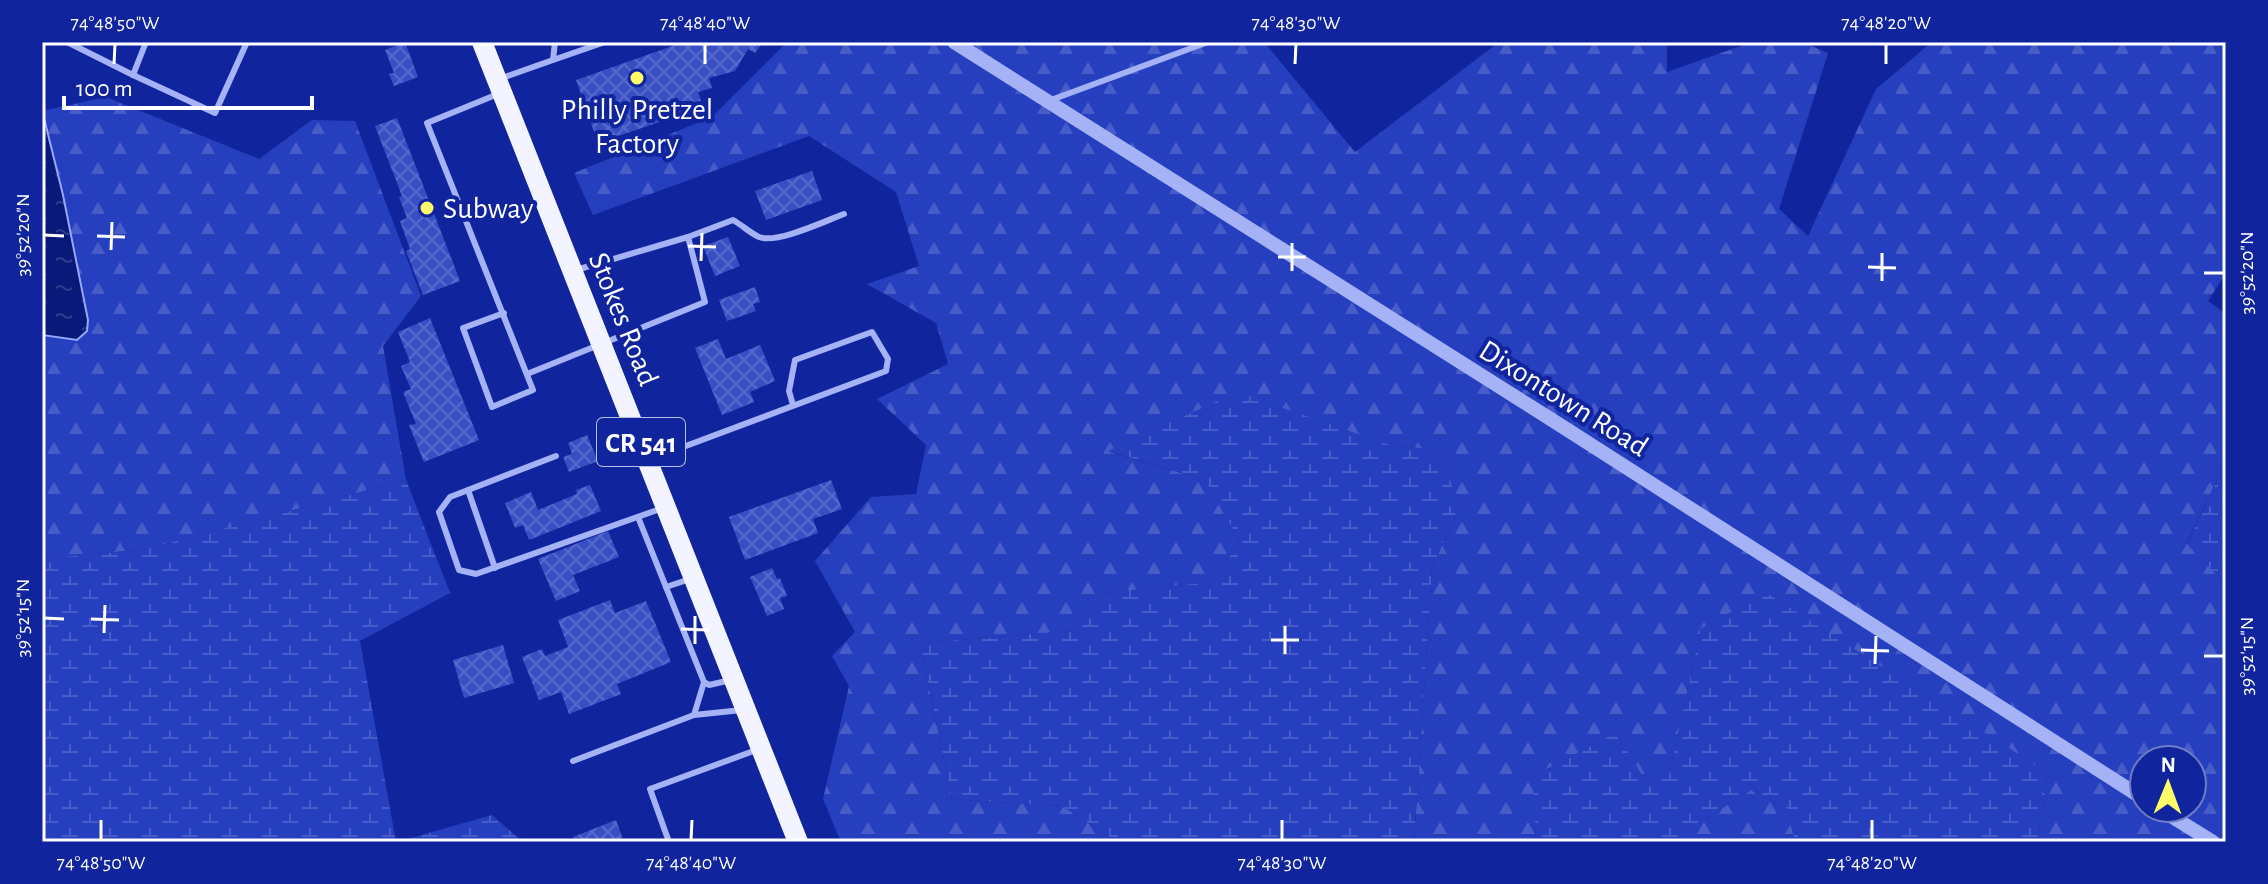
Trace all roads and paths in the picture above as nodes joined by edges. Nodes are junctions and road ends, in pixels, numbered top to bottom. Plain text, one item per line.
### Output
1 (67, 42) edge
2 (146, 42) edge
3 (247, 42) edge
4 (482, 42) edge
5 (555, 42) edge
6 (605, 42) edge
7 (954, 42) edge
8 (1208, 42) edge
9 (553, 60) junction
10 (133, 75) junction
11 (500, 86) junction
12 (1047, 101) junction
13 (844, 214) dead end
14 (688, 237) junction
15 (573, 270) junction
16 (504, 313) junction
17 (602, 344) junction
18 (527, 374) junction
19 (793, 405) junction
20 (556, 456) dead end
21 (648, 461) junction
22 (468, 490) junction
23 (666, 507) junction
24 (638, 517) junction
25 (495, 568) junction
26 (694, 578) junction
27 (666, 587) junction
28 (735, 680) junction
29 (704, 682) junction
30 (746, 709) junction
31 (694, 715) junction
32 (761, 748) junction
33 (573, 761) dead end
34 (2128, 789) edge
35 (2184, 824) edge
36 (669, 842) edge
37 (798, 842) edge
38 (2213, 842) edge

1 - 10 lane
2 - 10 lane
3 - 10 lane
4 - 11 main road, Stokes Road / CR 541
5 - 9 lane
6 - 9 lane
7 - 12 street, Dixontown Road
8 - 12 lane
9 - 11 lane
11 - 15 main road, Stokes Road / CR 541
11 - 16 lane
12 - 34 street, Dixontown Road
13 - 14 lane
14 - 15 lane
14 - 17 lane
15 - 17 main road, Stokes Road / CR 541
16 - 18 lane
16 - 18 lane
17 - 18 lane
17 - 21 main road, Stokes Road / CR 541
19 - 19 lane
19 - 21 lane
20 - 22 lane
21 - 23 main road, Stokes Road / CR 541
22 - 25 lane
22 - 25 lane
23 - 24 lane
23 - 26 main road, Stokes Road / CR 541
24 - 25 lane
24 - 27 lane
26 - 27 lane
26 - 28 main road, Stokes Road / CR 541
27 - 29 lane
28 - 29 lane
28 - 30 main road, Stokes Road / CR 541
29 - 31 lane
30 - 31 lane
30 - 32 main road, Stokes Road / CR 541
31 - 33 lane
32 - 36 lane
32 - 37 main road, Stokes Road / CR 541
35 - 38 street

